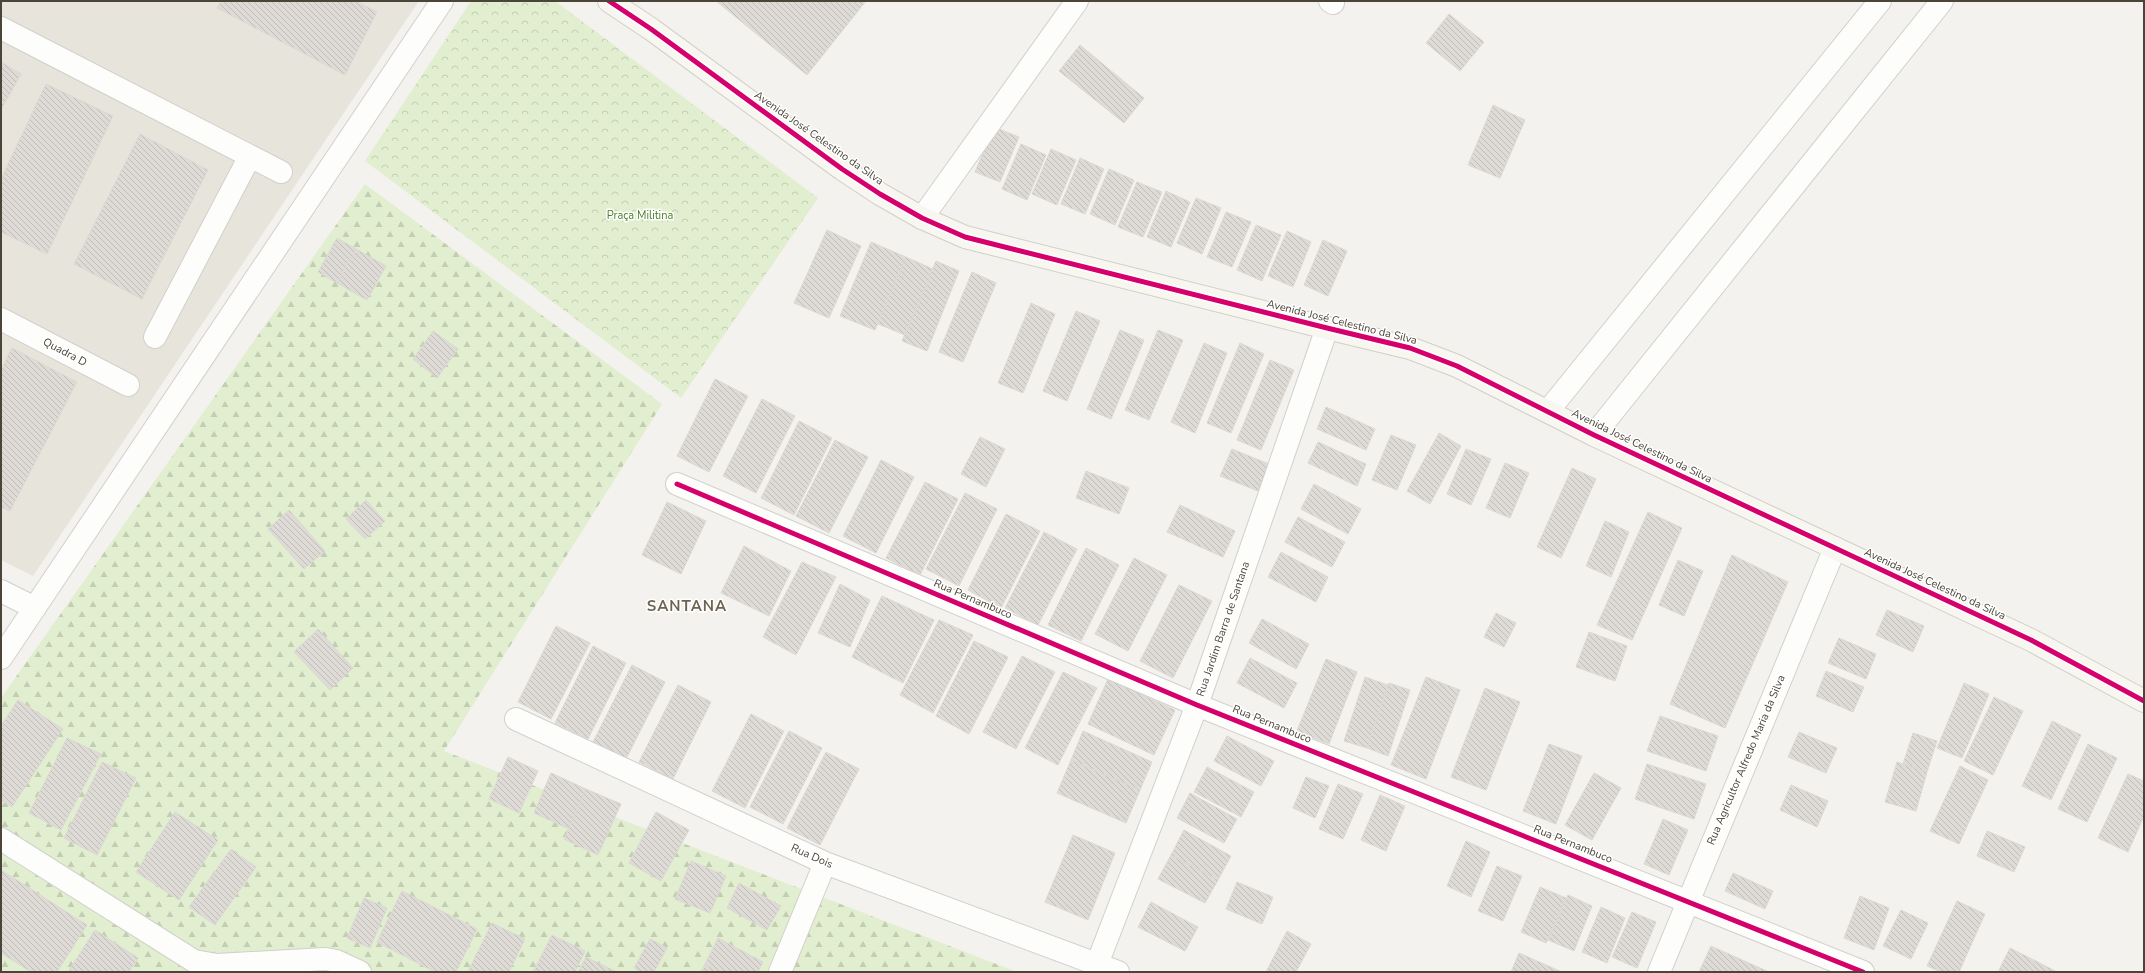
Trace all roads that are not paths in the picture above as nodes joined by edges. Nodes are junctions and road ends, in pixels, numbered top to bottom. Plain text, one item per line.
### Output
1 (442, 1) edge
2 (609, 1) edge
3 (1078, 1) edge
4 (1880, 1) edge
5 (1942, 1) edge
6 (1, 28) edge
7 (250, 156) junction
8 (281, 172) dead end
9 (922, 218) junction
10 (1, 319) edge
11 (1327, 328) junction
12 (155, 337) dead end
13 (128, 386) dead end
14 (1548, 411) junction
15 (1594, 435) junction
16 (677, 484) dead end
17 (1835, 548) junction
18 (1, 591) edge
19 (35, 608) junction
20 (1, 658) edge
21 (2144, 701) edge
22 (1197, 705) junction
23 (516, 719) dead end
24 (1, 839) edge
25 (825, 863) junction
26 (1687, 900) junction
27 (1096, 968) edge
28 (360, 972) edge
29 (780, 972) edge
30 (1118, 972) edge
31 (1659, 972) edge
32 (1863, 972) edge

1 - 19 street
2 - 9 street, Avenida José Celestino da Silva
3 - 9 street
4 - 14 street
5 - 15 street
6 - 7 street
7 - 8 street
7 - 12 street
9 - 11 street, Avenida José Celestino da Silva
10 - 13 street, Quadra D
11 - 14 street, Avenida José Celestino da Silva
11 - 22 street, Rua Jardim Barra de Santana
14 - 15 street, Avenida José Celestino da Silva
15 - 17 street, Avenida José Celestino da Silva
16 - 22 street, Rua Pernambuco
17 - 21 street, Avenida José Celestino da Silva
17 - 26 street, Rua Agricultor Alfredo Maria da Silva
18 - 19 street
19 - 20 street
22 - 26 street, Rua Pernambuco
22 - 27 street, Rua Jardim Barra de Santana
23 - 25 street, Rua Dois
24 - 28 street
25 - 27 street, Rua Dois
25 - 29 street
26 - 31 street, Rua Agricultor Alfredo Maria da Silva
26 - 32 street, Rua Pernambuco
27 - 30 street, Rua Dois

